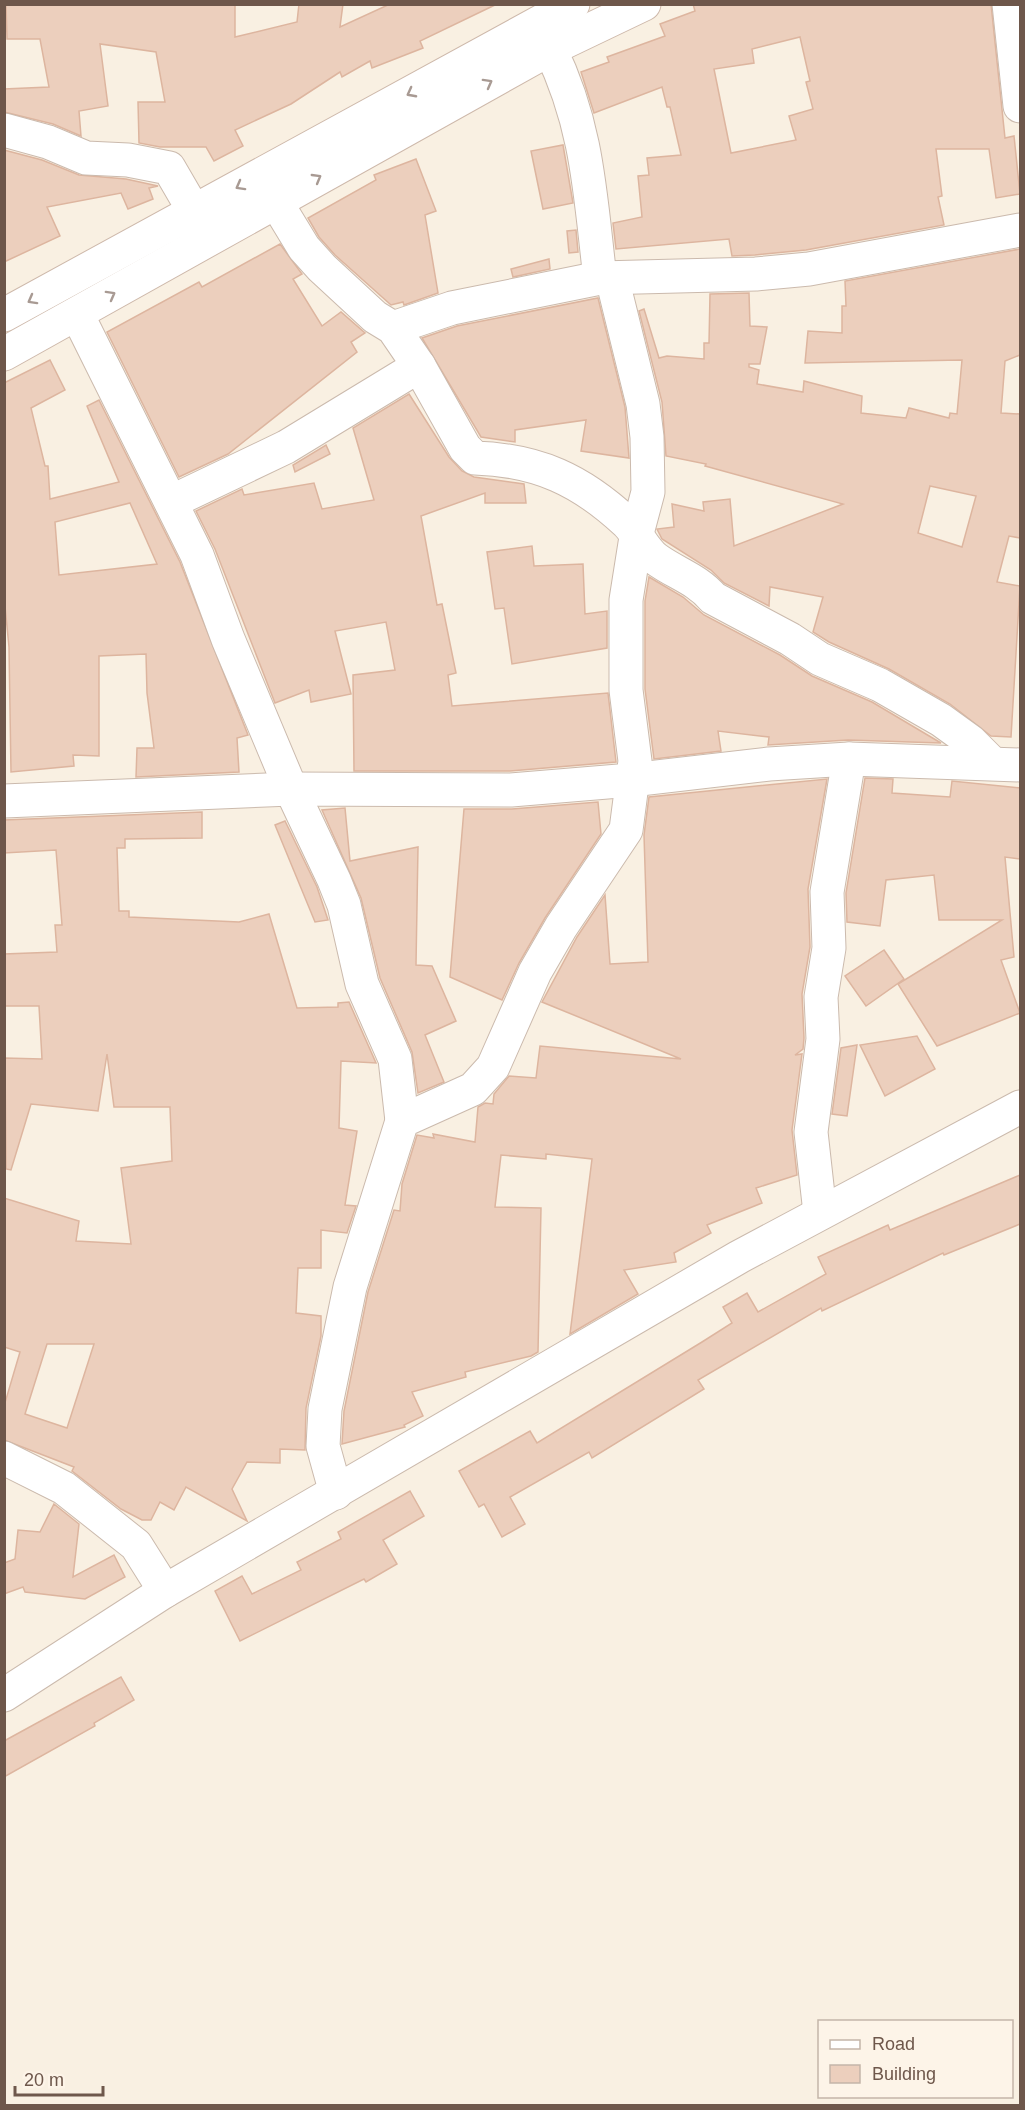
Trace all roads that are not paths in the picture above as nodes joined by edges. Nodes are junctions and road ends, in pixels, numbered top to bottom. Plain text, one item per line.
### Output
1 (573, 4) edge
2 (644, 4) edge
3 (1009, 4) edge
4 (550, 49) junction
5 (1020, 106) edge
6 (4, 130) edge
7 (276, 202) junction
8 (194, 211) junction
9 (1020, 230) edge
10 (606, 278) junction
11 (77, 314) junction
12 (4, 315) edge
13 (393, 328) junction
14 (4, 354) edge
15 (419, 366) junction
16 (171, 502) junction
17 (636, 537) junction
18 (849, 759) junction
19 (1006, 763) edge
20 (631, 780) junction
21 (291, 789) junction
22 (4, 801) edge
23 (1020, 1107) edge
24 (402, 1121) junction
25 (820, 1214) junction
26 (4, 1458) edge
27 (336, 1493) junction
28 (165, 1591) junction
29 (4, 1695) edge

1 -> 8 street
2 - 4 street
3 - 5 street
7 -> 4 street
4 - 10 street
6 - 8 street
11 -> 7 street
7 - 13 street
8 -> 12 street
9 - 10 street
10 - 13 street
10 - 17 street
11 - 14 street
11 - 16 street
13 - 15 street
15 - 16 street
15 - 17 street
16 - 21 street
17 - 19 street
17 - 20 street
18 - 19 street
18 - 20 street
18 - 25 street
20 - 21 street
20 - 24 street
21 - 22 street
21 - 24 street
23 - 25 street
24 - 27 street
25 - 27 street
26 - 28 street
27 - 28 street
28 - 29 street

